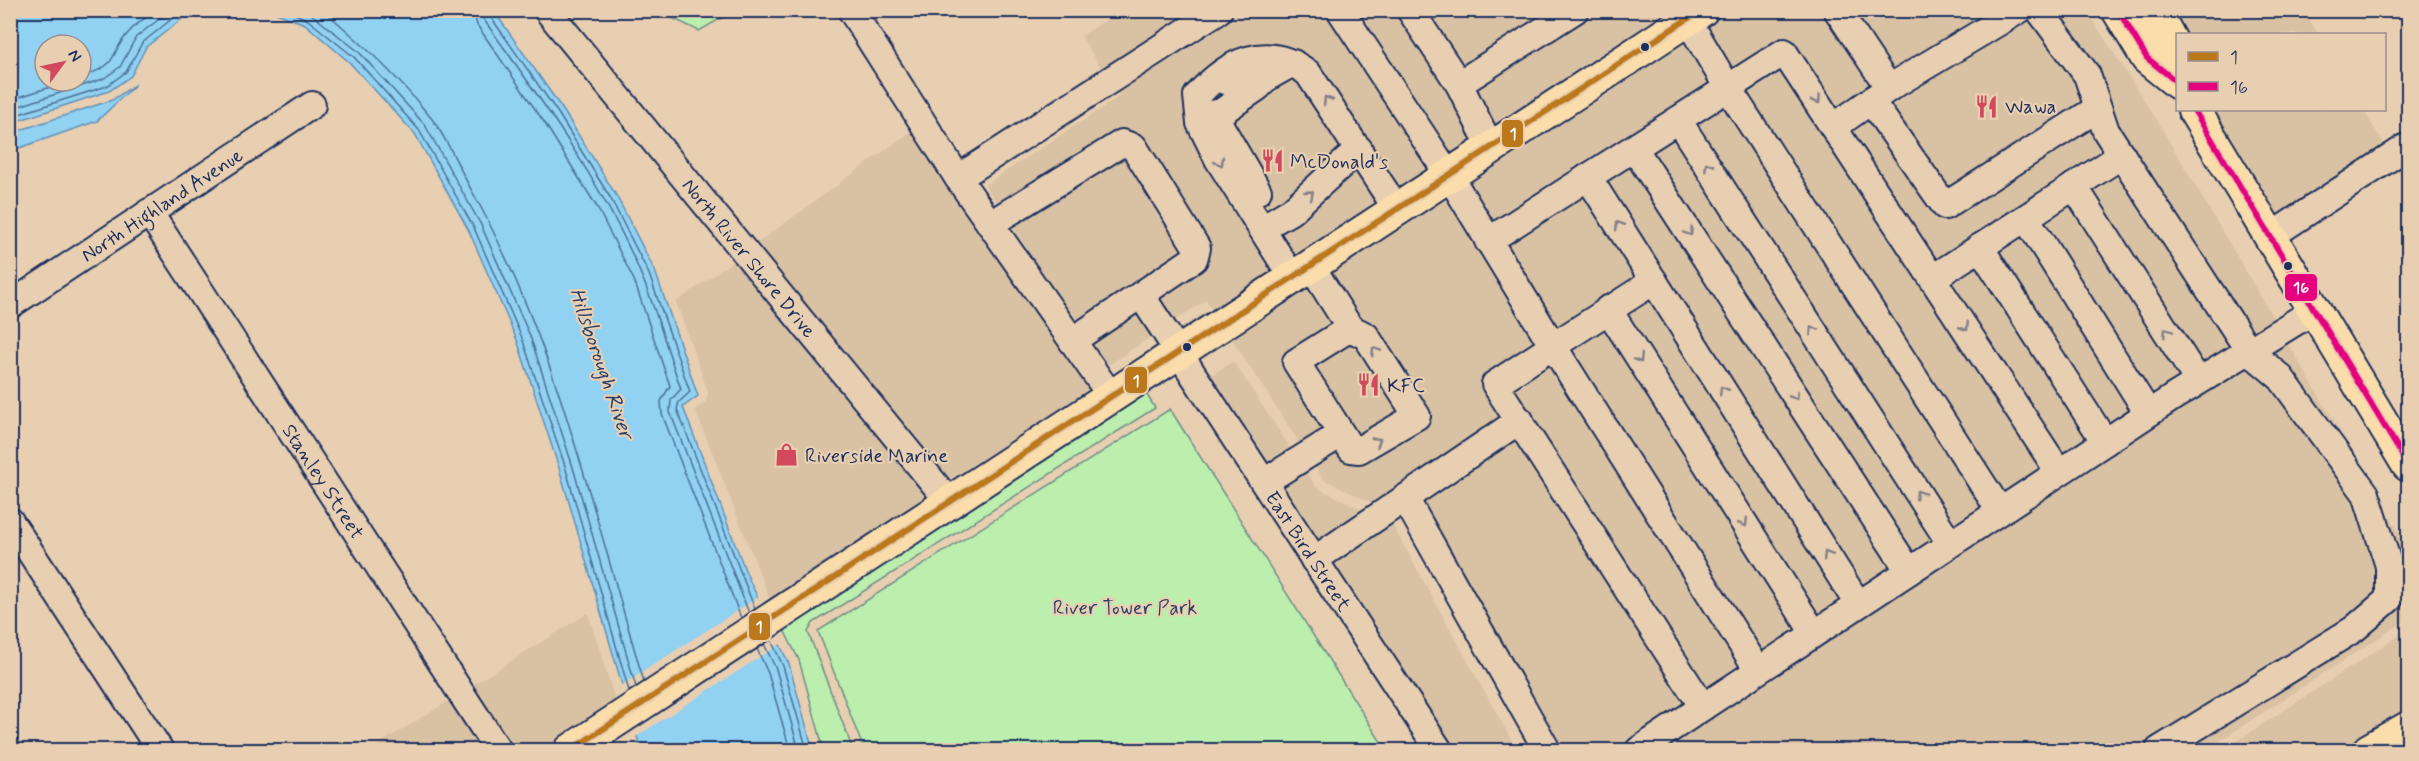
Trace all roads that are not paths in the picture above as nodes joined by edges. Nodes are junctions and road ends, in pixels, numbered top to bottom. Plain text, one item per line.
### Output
1 (547, 10) edge
2 (851, 10) edge
3 (1219, 10) edge
4 (1340, 10) edge
5 (1410, 10) edge
6 (1575, 10) edge
7 (2019, 10) edge
8 (2039, 10) edge
9 (2118, 10) edge
10 (2157, 12) edge
11 (1845, 13) edge
12 (1691, 14) edge
13 (1293, 63) junction
14 (2176, 66) edge
15 (2176, 81) edge
16 (1459, 84) junction
17 (1728, 88) junction
18 (1880, 94) junction
19 (312, 105) dead end
20 (2098, 108) junction
21 (2195, 111) edge
22 (1678, 120) junction
23 (1835, 126) junction
24 (2409, 146) edge
25 (1634, 148) junction
26 (1359, 149) junction
27 (1492, 150) junction
28 (2122, 155) junction
29 (1450, 177) junction
30 (1588, 177) junction
31 (958, 178) junction
32 (2074, 186) junction
33 (1398, 211) junction
34 (150, 212) junction
35 (2026, 218) junction
36 (990, 224) junction
37 (1260, 226) junction
38 (2271, 236) junction
39 (1488, 241) junction
40 (1980, 247) junction
41 (1302, 272) junction
42 (1933, 278) junction
43 (1654, 281) junction
44 (1141, 295) junction
45 (10, 305) edge
46 (1608, 309) junction
47 (2315, 310) junction
48 (1350, 328) junction
49 (1072, 341) junction
50 (1552, 346) junction
51 (2248, 351) junction
52 (1179, 352) junction
53 (2198, 381) junction
54 (1111, 396) junction
55 (2148, 413) junction
56 (1520, 420) junction
57 (1341, 434) junction
58 (2105, 442) junction
59 (2404, 450) edge
60 (2059, 472) junction
61 (1264, 482) junction
62 (1405, 498) junction
63 (951, 504) junction
64 (2000, 511) junction
65 (10, 521) edge
66 (1950, 543) junction
67 (1314, 560) junction
68 (1909, 571) junction
69 (1858, 604) junction
70 (1814, 633) junction
71 (1758, 670) junction
72 (1703, 707) junction
73 (2409, 728) edge
74 (160, 750) edge
75 (498, 750) edge
76 (571, 750) edge
77 (1439, 750) edge
78 (1547, 750) edge
79 (1639, 750) edge
80 (2159, 750) edge
81 (2369, 750) edge

1 - 63 street, North River Shore Drive
2 - 31 street
3 - 31 street
4 - 29 street
5 - 16 street
6 - 16 street
7 - 18 street
8 - 20 street
9 - 15 main road
10 - 14 main road
11 - 18 street
12 - 17 street
12 - 27 main road
26 -> 13 street
13 - 37 street
13 -> 37 street
16 - 27 street
17 - 22 street
17 -> 23 street
17 - 64 street
18 - 20 street
18 - 23 street
19 - 34 street, North Highland Avenue
20 - 28 street
21 - 38 main road
22 - 25 street
66 -> 22 street
23 - 42 street
24 - 38 street
25 - 30 street
25 -> 68 street
26 - 33 street
37 -> 26 street
27 - 29 main road
28 - 32 street
28 - 51 street
29 - 33 main road
29 - 39 street
30 - 39 street
43 -> 30 street
31 - 36 street
32 - 35 street
53 -> 32 street
33 - 41 main road
34 - 45 street, North Highland Avenue
34 - 75 street, Stanley Street
35 - 40 street
35 - 55 street
36 - 44 street
36 - 49 street
37 - 41 street
38 - 47 main road
39 - 50 street
40 - 42 street
40 - 58 street
41 - 48 street
41 - 52 main road
42 -> 60 street
43 - 46 street
69 -> 43 street
44 - 49 street
44 - 52 street, East Bird Street
46 - 50 street
46 -> 70 street
47 - 51 street
47 - 59 main road
48 - 57 street
57 -> 48 street
49 - 54 street
50 - 56 street
50 - 71 street
51 - 53 street
51 - 80 street
52 - 54 main road
52 - 61 street, East Bird Street
53 - 55 street
54 - 63 main road
55 - 58 street
56 - 62 street
56 - 72 street
57 - 61 street
58 - 60 street
60 - 64 street
61 - 67 street, East Bird Street
62 - 67 street
62 - 78 street
63 - 76 main road
64 - 66 street
65 - 74 street
66 - 68 street
67 - 77 street, East Bird Street
68 - 69 street
69 - 70 street
70 - 71 street
71 - 72 street
72 - 79 street
73 - 81 main road

